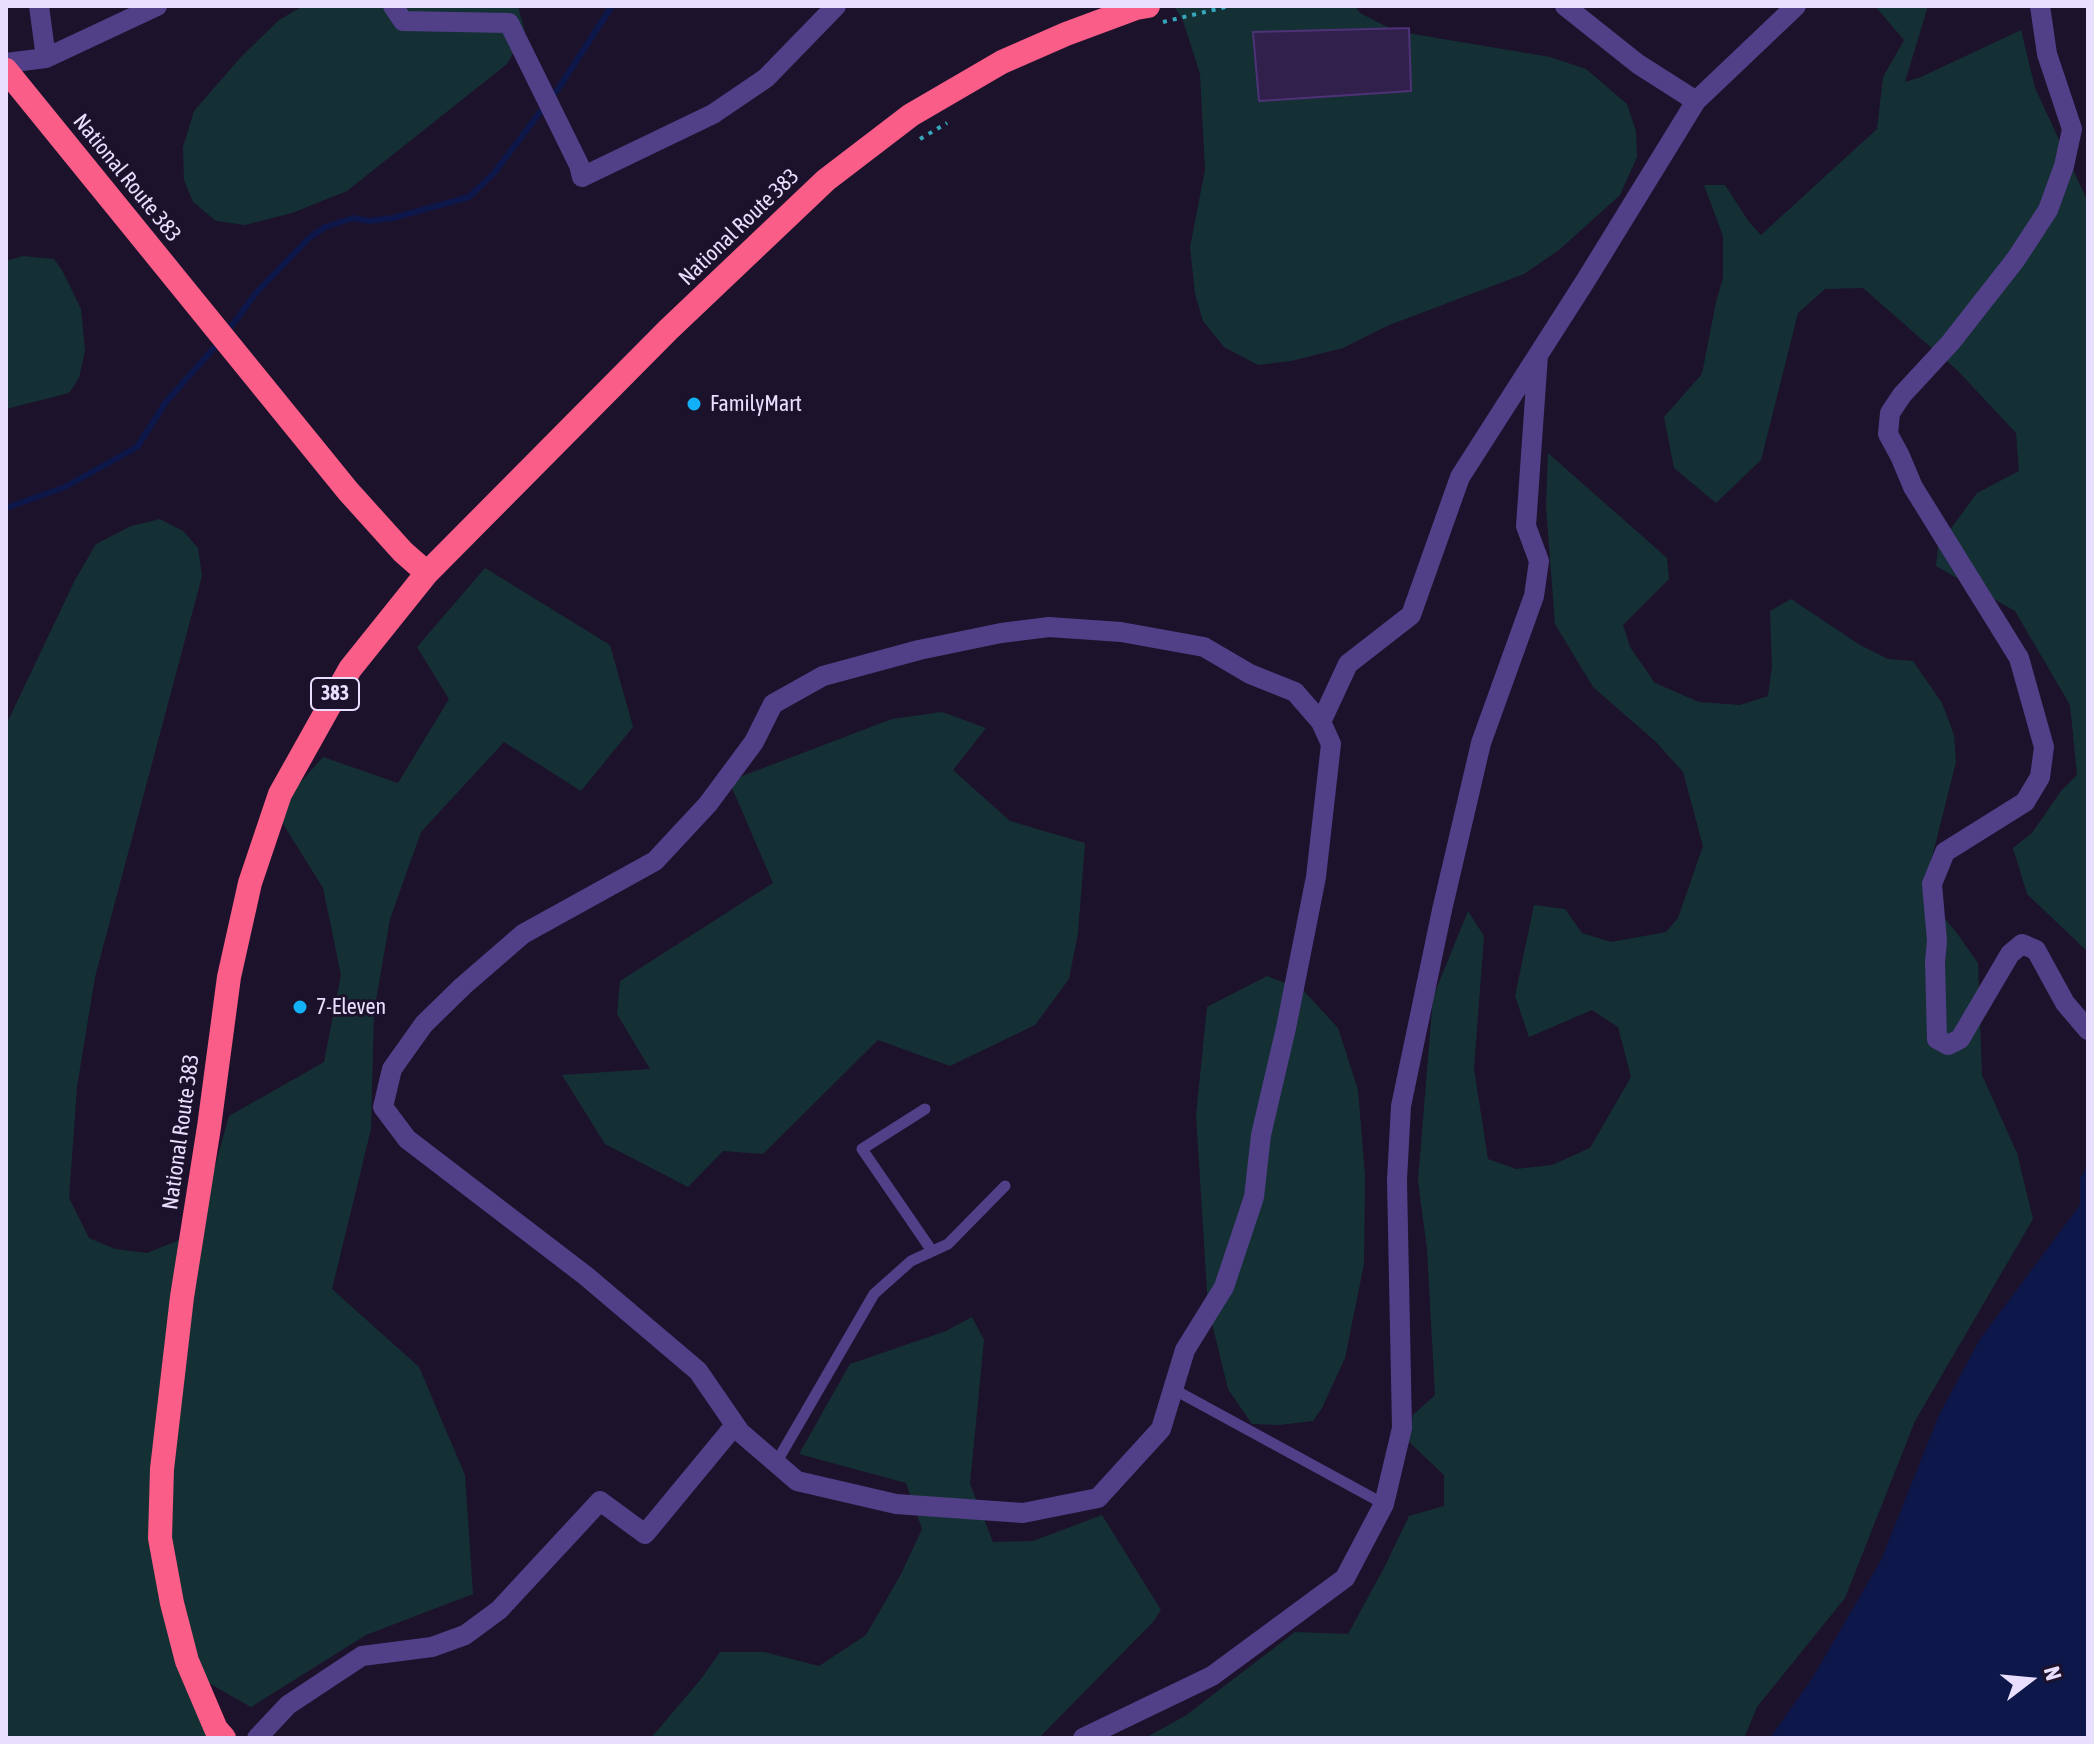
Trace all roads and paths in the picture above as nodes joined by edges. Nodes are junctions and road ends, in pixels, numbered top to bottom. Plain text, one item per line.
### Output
1 (39, 6) edge
2 (157, 6) edge
3 (393, 6) edge
4 (836, 6) edge
5 (1230, 6) edge
6 (1565, 6) edge
7 (1796, 6) edge
8 (2040, 6) edge
9 (1150, 15) edge
10 (46, 58) junction
11 (6, 63) edge
12 (6, 70) edge
13 (1696, 101) junction
14 (959, 116) dead end
15 (919, 139) dead end
16 (1538, 355) junction
17 (427, 573) junction
18 (1321, 722) junction
19 (2088, 1030) edge
20 (925, 1109) dead end
21 (1005, 1186) dead end
22 (932, 1251) junction
23 (1173, 1389) junction
24 (735, 1425) junction
25 (776, 1463) junction
26 (1384, 1504) junction
27 (224, 1738) edge
28 (257, 1738) edge
29 (1083, 1738) edge

1 - 10 street
2 - 10 street
3 - 4 street
5 - 9 path
6 - 13 street
7 - 13 street
8 - 19 street
9 - 17 highway, National Route 383 / 383
10 - 11 street
12 - 17 highway, National Route 383
13 - 16 street
14 - 15 path
16 - 18 street
16 - 26 street
17 - 27 highway, National Route 383 / 383
18 - 23 street
18 - 24 street
20 - 22 lane
21 - 22 lane
22 - 25 lane
23 - 25 street
23 - 26 lane
24 - 25 street
24 - 28 street
26 - 29 street

